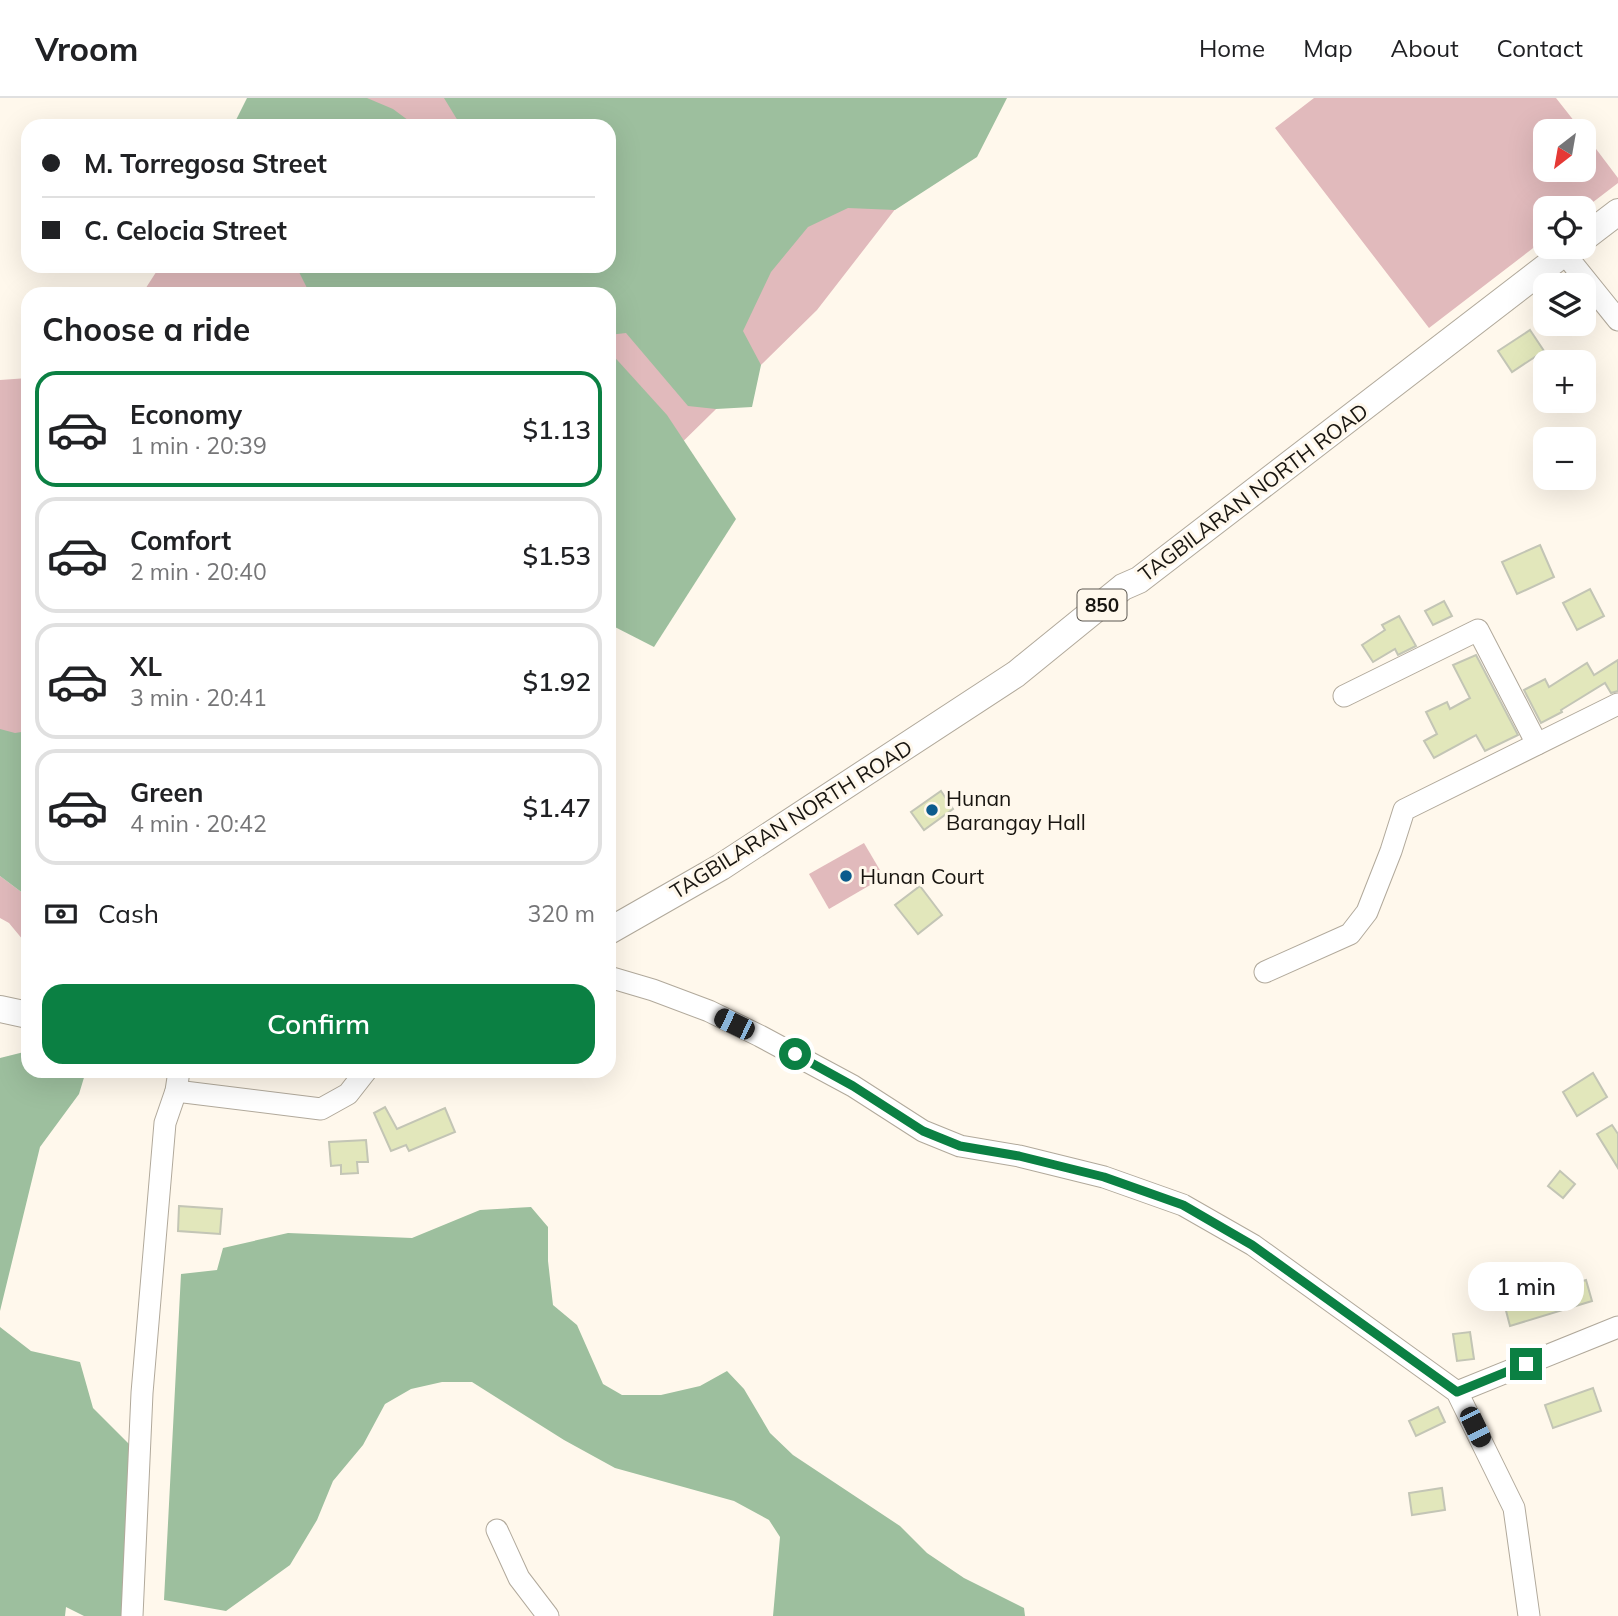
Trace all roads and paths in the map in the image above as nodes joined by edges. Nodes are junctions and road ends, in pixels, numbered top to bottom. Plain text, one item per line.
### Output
1 (1618, 212) edge
2 (1596, 229) edge
3 (1556, 259) edge
4 (1581, 259) edge
5 (1618, 320) edge
6 (1344, 696) dead end
7 (1618, 704) edge
8 (1537, 744) junction
9 (616, 927) edge
10 (1265, 972) dead end
11 (616, 979) edge
12 (361, 1078) edge
13 (177, 1081) edge
14 (1618, 1327) edge
15 (1457, 1392) junction
16 (497, 1530) dead end
17 (132, 1616) edge
18 (548, 1616) edge
19 (1529, 1616) edge

1 - 2 main road, TAGBILARAN NORTH ROAD / 850
3 - 9 main road, TAGBILARAN NORTH ROAD / 850
4 - 5 street
6 - 8 street
7 - 8 street
8 - 10 street
11 - 15 street
12 - 13 street
13 - 17 street
14 - 15 street
15 - 19 street
16 - 18 street

